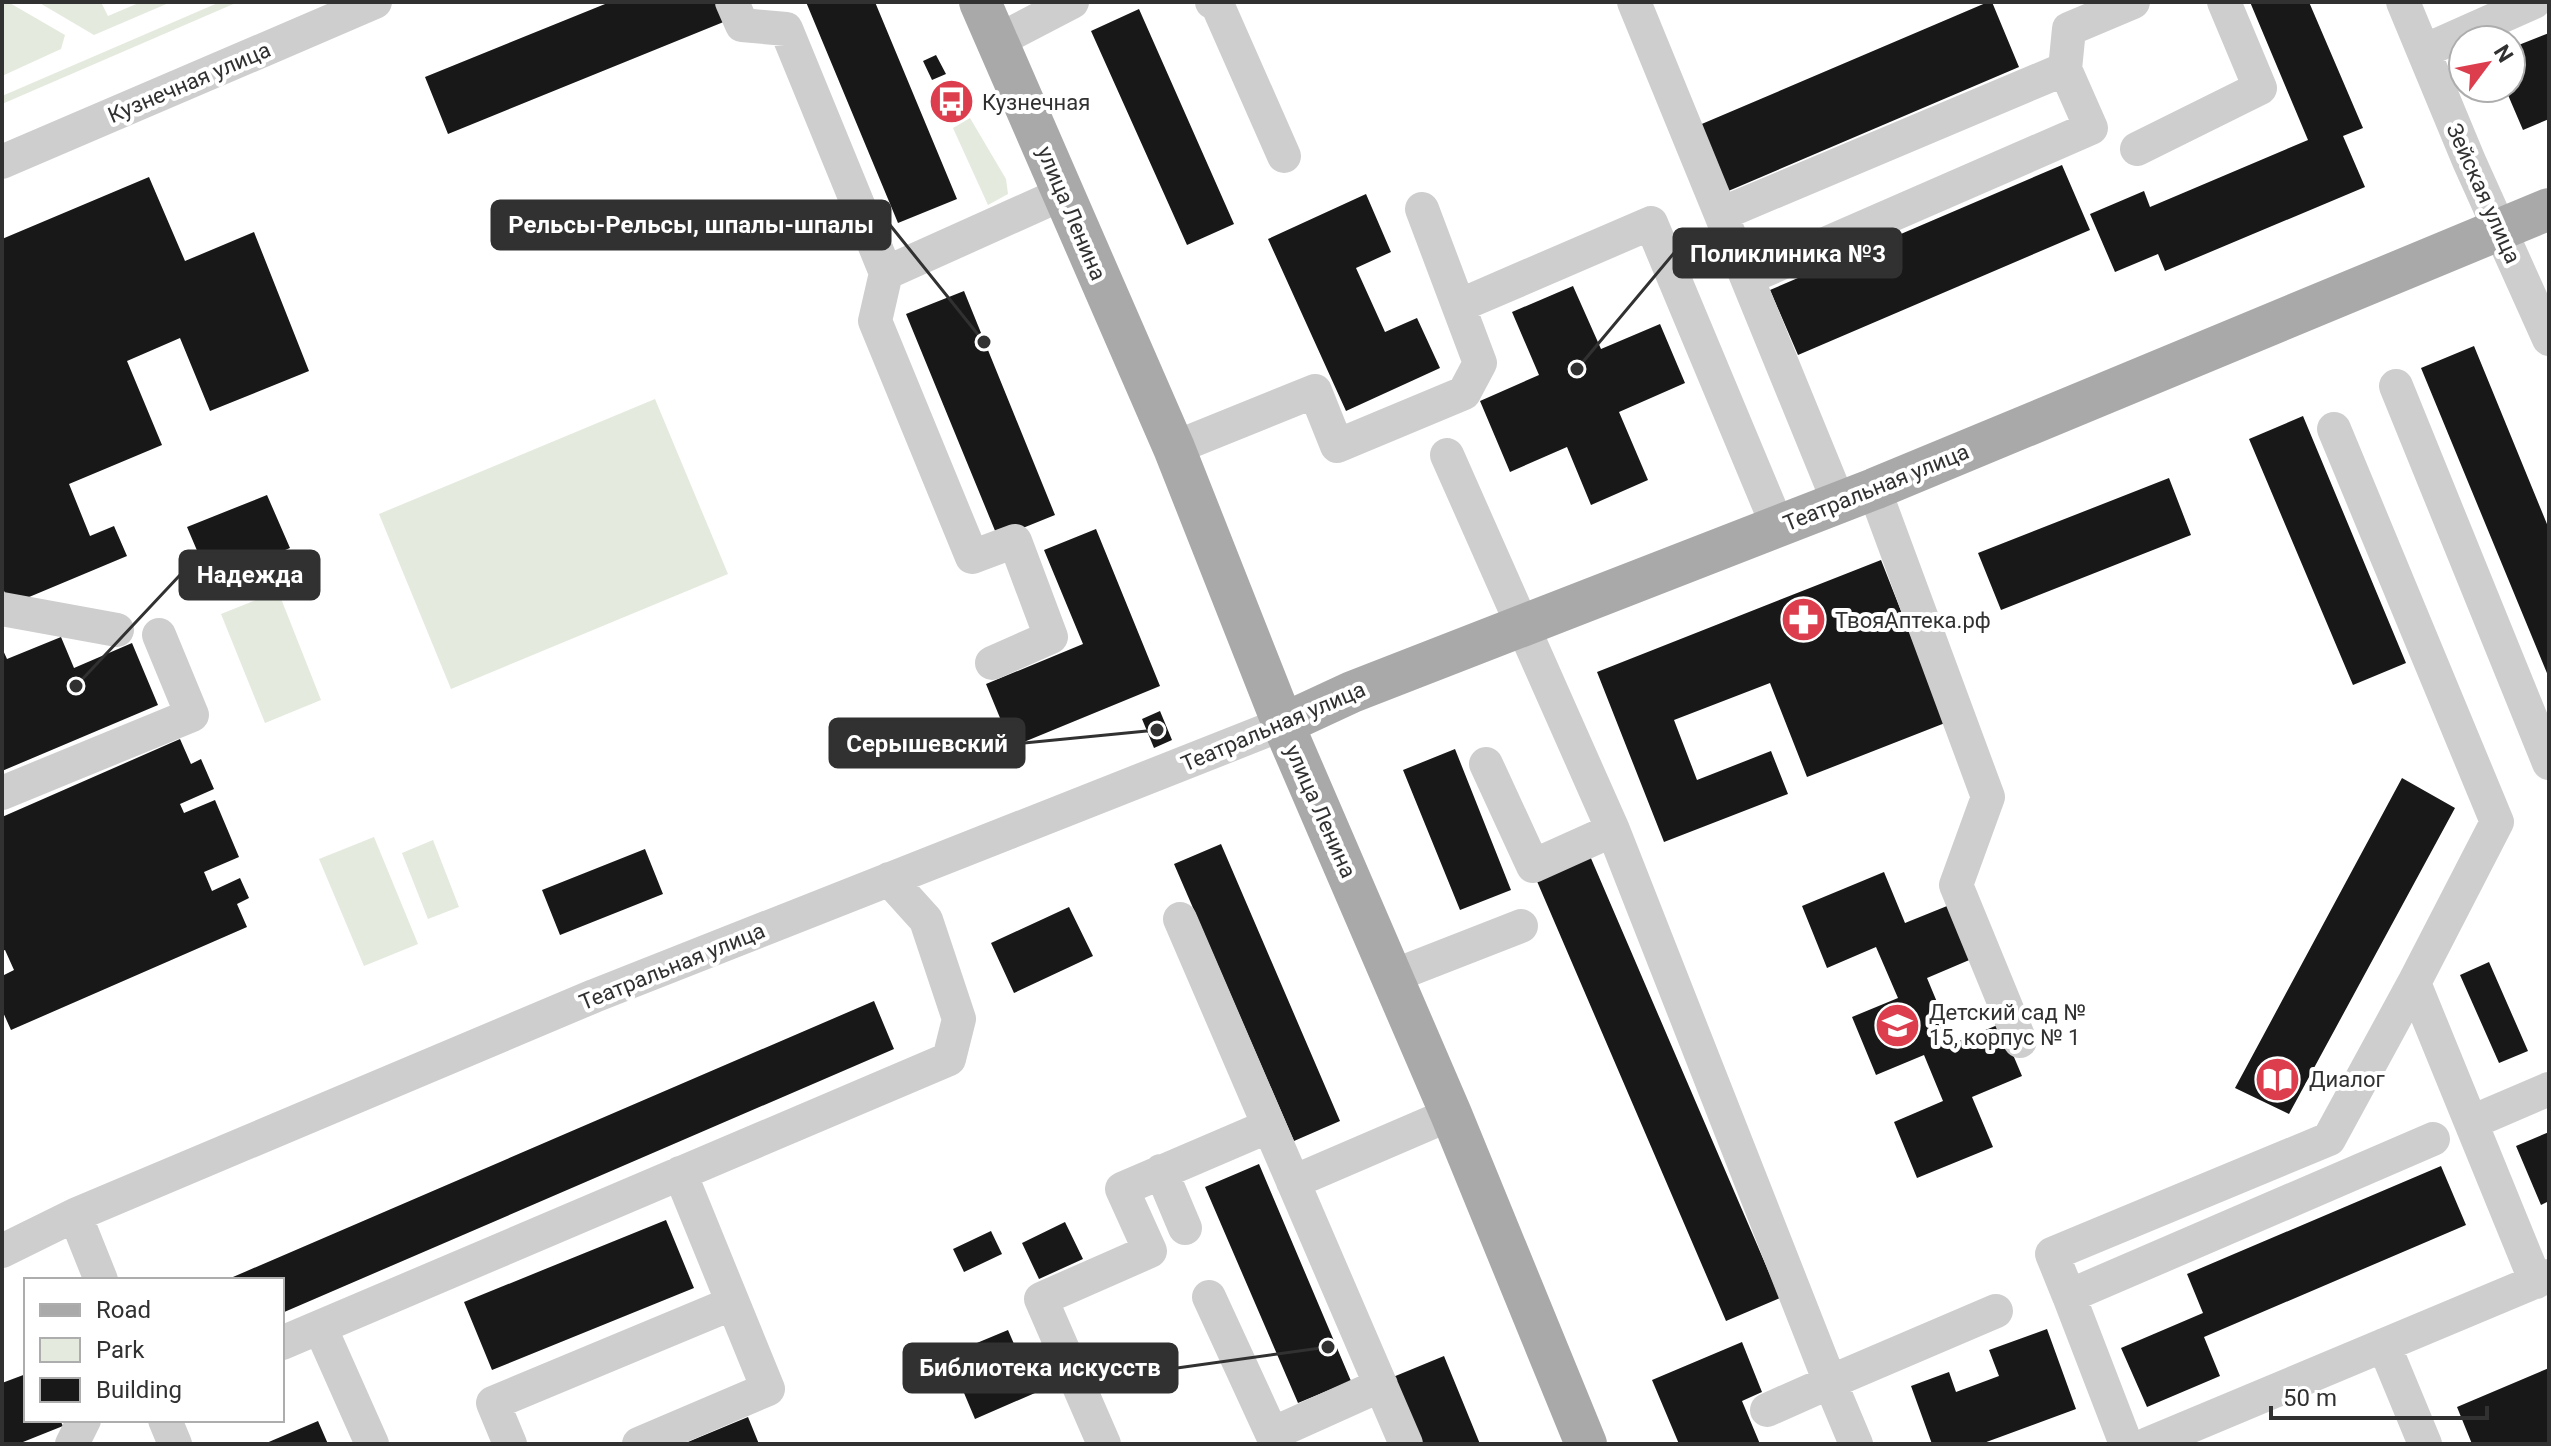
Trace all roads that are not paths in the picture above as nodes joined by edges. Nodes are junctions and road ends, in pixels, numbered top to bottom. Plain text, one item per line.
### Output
1 (375, 2) edge
2 (732, 2) edge
3 (980, 2) edge
4 (1072, 2) edge
5 (1634, 2) edge
6 (2133, 2) edge
7 (2224, 2) edge
8 (2403, 2) edge
9 (2534, 2) edge
10 (1217, 3) edge
11 (997, 41) junction
12 (2424, 51) junction
13 (2065, 69) junction
14 (2137, 149) dead end
15 (1284, 156) dead end
16 (2, 162) edge
17 (1064, 193) junction
18 (1422, 209) dead end
19 (2549, 209) edge
20 (1721, 214) junction
21 (2500, 230) junction
22 (886, 273) junction
23 (1747, 278) junction
24 (1470, 301) dead end
25 (2549, 339) edge
26 (2396, 386) dead end
27 (2334, 429) dead end
28 (1174, 448) junction
29 (1447, 455) dead end
30 (1856, 496) junction
31 (1778, 527) junction
32 (2, 609) edge
33 (1524, 627) junction
34 (117, 630) dead end
35 (159, 635) dead end
36 (992, 663) dead end
37 (1283, 724) junction
38 (2549, 763) edge
39 (1486, 764) dead end
40 (2, 793) edge
41 (1613, 830) junction
42 (889, 879) junction
43 (1180, 919) dead end
44 (1521, 926) dead end
45 (1393, 976) junction
46 (2414, 983) junction
47 (2020, 1041) dead end
48 (2549, 1089) edge
49 (1451, 1114) junction
50 (2472, 1122) junction
51 (1269, 1126) junction
52 (2433, 1139) dead end
53 (1161, 1171) junction
54 (680, 1173) junction
55 (1293, 1182) junction
56 (75, 1215) junction
57 (1185, 1228) dead end
58 (2, 1251) edge
59 (100, 1278) edge
60 (2543, 1279) edge
61 (2069, 1296) junction
62 (1209, 1297) dead end
63 (733, 1303) junction
64 (1996, 1311) dead end
65 (320, 1327) junction
66 (284, 1342) edge
67 (2384, 1345) junction
68 (1830, 1382) junction
69 (1381, 1385) junction
70 (1767, 1410) dead end
71 (83, 1422) edge
72 (166, 1422) edge
73 (72, 1444) edge
74 (175, 1444) edge
75 (372, 1444) edge
76 (510, 1444) edge
77 (639, 1444) edge
78 (1104, 1444) edge
79 (1406, 1444) edge
80 (1586, 1444) edge
81 (1856, 1444) edge
82 (2126, 1444) edge
83 (2148, 1444) edge
84 (2425, 1444) edge

1 - 16 street, Кузнечная улица
2 - 22 street
3 - 11 main road, улица Ленина
4 - 11 street
5 - 20 street
6 - 13 street
7 - 14 street
8 - 12 street, Зейская улица
9 - 12 street
10 - 15 street
11 - 17 main road, улица Ленина
12 - 21 street, Зейская улица
13 - 20 street
13 - 23 street
17 - 22 street
17 - 28 main road, улица Ленина
18 - 28 street
19 - 21 main road, Театральная улица
20 - 23 street
21 - 25 street, Зейская улица
21 - 30 main road, Театральная улица
22 - 36 street
23 - 30 street
24 - 31 street
26 - 38 street
27 - 46 street
28 - 37 main road, улица Ленина
29 - 33 street
30 - 31 main road, Театральная улица
30 - 47 street
31 - 33 main road, Театральная улица
32 - 34 street
33 - 37 main road, Театральная улица
33 - 41 street
35 - 40 street
37 - 42 street, Театральная улица
37 - 45 main road, улица Ленина
39 - 41 street
41 - 68 street
42 - 54 street
42 - 56 street, Театральная улица
43 - 51 street
44 - 45 street
45 - 49 main road, улица Ленина
46 - 50 street
46 - 61 street
48 - 50 street
49 - 55 street
49 - 80 main road, улица Ленина
50 - 60 street
51 - 53 street
51 - 55 street
52 - 61 street
53 - 57 street
53 - 78 street
54 - 63 street
54 - 65 street
55 - 69 street
56 - 58 street, Театральная улица
56 - 59 street
60 - 67 street
61 - 82 street
62 - 69 street
63 - 76 street
63 - 77 street
64 - 68 street
65 - 66 street
65 - 75 street
67 - 83 street
67 - 84 street
68 - 70 street
68 - 81 street
69 - 79 street
71 - 73 street
72 - 74 street

